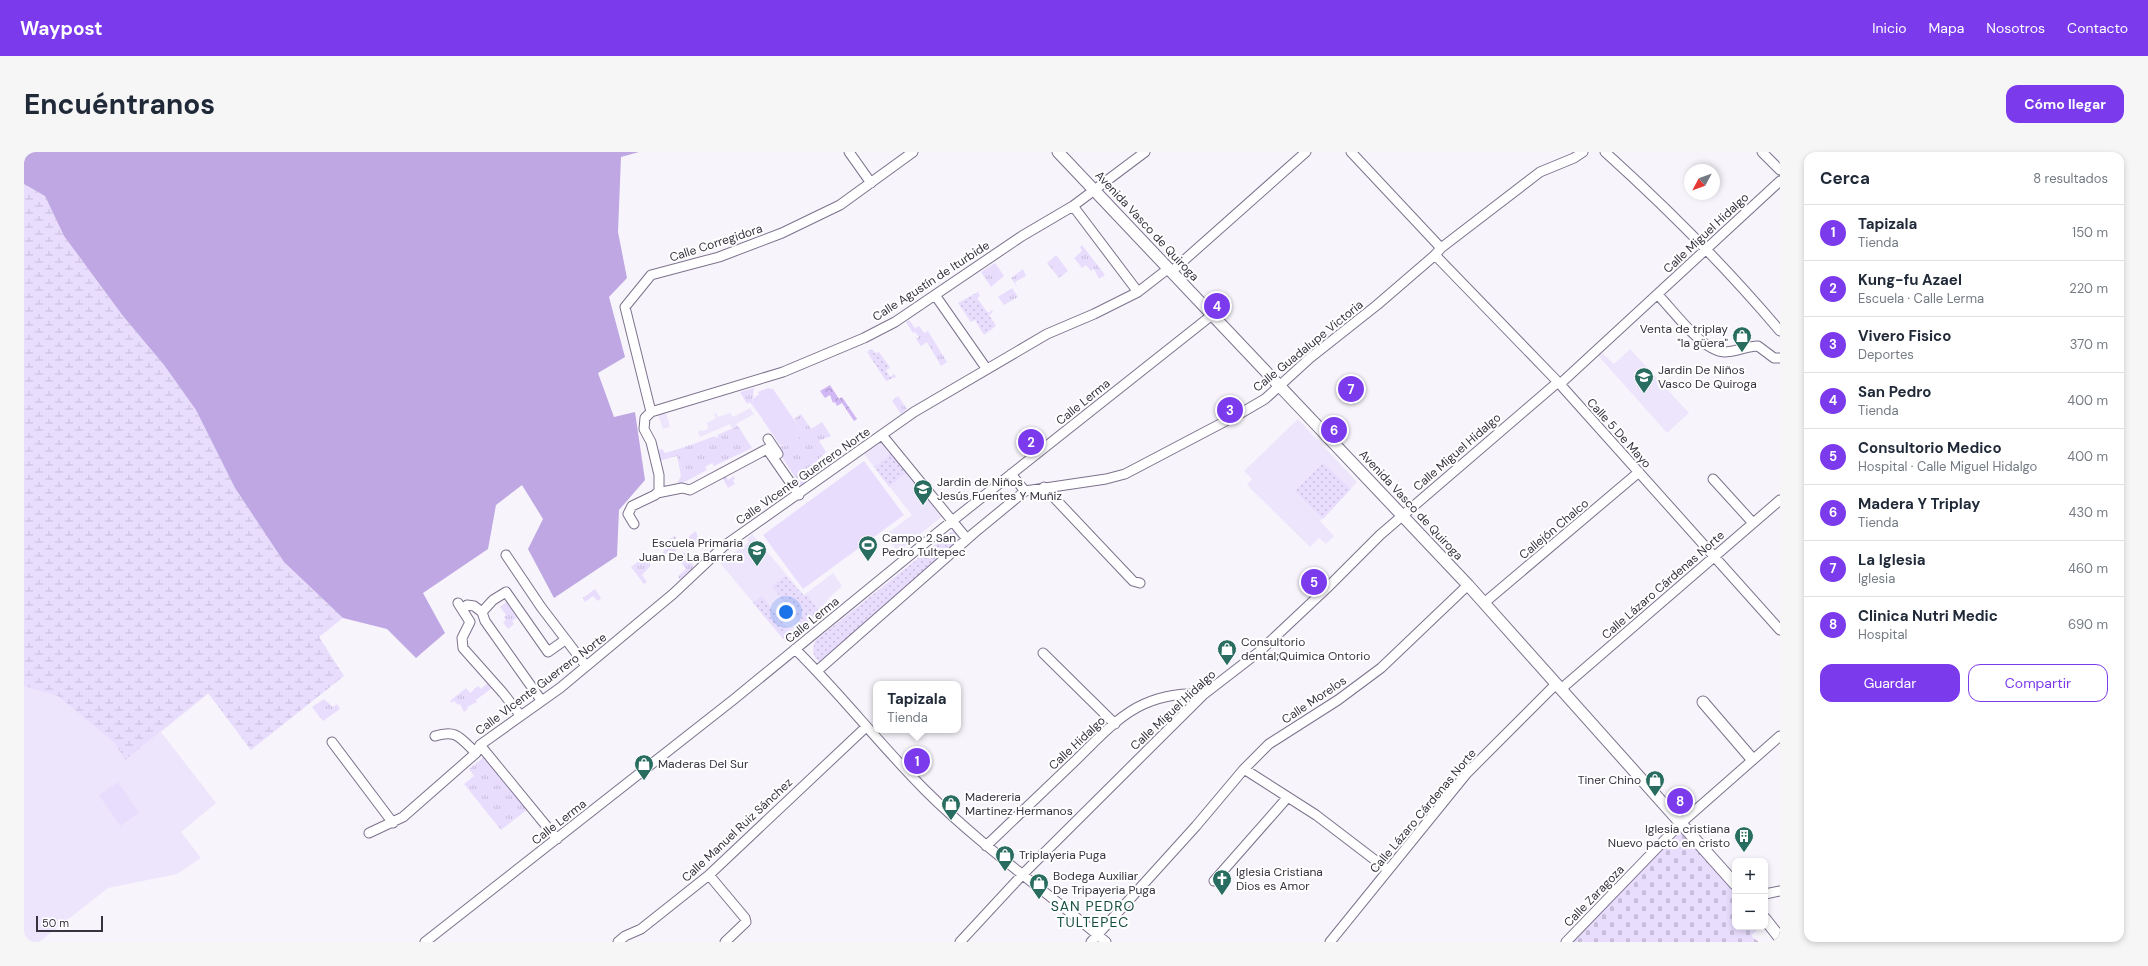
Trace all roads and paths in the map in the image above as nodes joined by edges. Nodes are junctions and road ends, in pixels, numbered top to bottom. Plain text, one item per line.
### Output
1 (849, 152) edge
2 (913, 152) edge
3 (1058, 152) edge
4 (1145, 152) edge
5 (1306, 152) edge
6 (1351, 152) edge
7 (1583, 152) edge
8 (1605, 152) edge
9 (1762, 152) edge
10 (1780, 170) edge
11 (1780, 181) edge
12 (871, 183) junction
13 (1096, 190) junction
14 (1073, 206) junction
15 (1707, 249) junction
16 (1438, 252) junction
17 (1170, 270) junction
18 (1138, 292) junction
19 (935, 295) junction
20 (1658, 295) junction
21 (1212, 315) junction
22 (1780, 330) edge
23 (1780, 358) edge
24 (986, 368) junction
25 (1559, 383) junction
26 (1279, 386) junction
27 (648, 415) junction
28 (882, 435) junction
29 (768, 439) dead end
30 (1639, 472) junction
31 (1011, 474) junction
32 (1713, 479) dead end
33 (1044, 487) junction
34 (1025, 491) junction
35 (658, 493) junction
36 (801, 493) junction
37 (1780, 500) edge
38 (1403, 515) junction
39 (953, 520) junction
40 (1753, 523) junction
41 (634, 524) dead end
42 (967, 539) junction
43 (506, 555) dead end
44 (1714, 557) junction
45 (1140, 583) dead end
46 (1468, 585) junction
47 (1484, 603) junction
48 (482, 612) junction
49 (1780, 630) edge
50 (566, 640) junction
51 (795, 650) junction
52 (1043, 653) dead end
53 (586, 666) junction
54 (817, 671) junction
55 (1558, 686) junction
56 (1203, 695) junction
57 (541, 700) junction
58 (1703, 702) dead end
59 (520, 716) junction
60 (1115, 724) junction
61 (866, 727) junction
62 (435, 736) dead end
63 (1780, 736) edge
64 (332, 742) dead end
65 (478, 749) junction
66 (1752, 759) junction
67 (1244, 769) junction
68 (1287, 798) junction
69 (393, 823) junction
70 (1681, 823) junction
71 (369, 833) dead end
72 (557, 839) junction
73 (986, 846) junction
74 (1388, 870) junction
75 (1023, 874) junction
76 (709, 875) junction
77 (1214, 881) dead end
78 (1732, 881) edge
79 (1780, 891) edge
80 (1768, 893) edge
81 (1768, 924) edge
82 (1098, 935) junction
83 (1780, 938) edge
84 (425, 942) edge
85 (618, 942) edge
86 (725, 942) edge
87 (960, 942) edge
88 (1091, 942) edge
89 (1106, 942) edge
90 (1330, 942) edge
91 (1566, 942) edge

1 - 12 street
2 - 12 street, Calle Corregidora
3 - 13 street, Avenida Vasco de Quiroga
4 - 13 street, Calle Agustín de Iturbide
5 - 17 street, Calle VIcente Guerrero Norte
6 - 16 street, Calle 5 De Mayo
7 - 16 street, Calle Guadalupe Victoria
8 - 15 street
9 - 10 street
11 - 15 street, Calle Miguel Hidalgo
12 - 27 street, Calle Corregidora
13 - 14 street, Calle Agustín de Iturbide
13 - 17 street, Avenida Vasco de Quiroga
14 - 18 street
14 - 19 street, Calle Agustín de Iturbide
15 - 20 street, Calle Miguel Hidalgo
15 - 22 street
16 - 25 street, Calle 5 De Mayo
16 - 26 street, Calle Guadalupe Victoria
17 - 18 street, Calle VIcente Guerrero Norte
17 - 21 street, Avenida Vasco de Quiroga
18 - 24 street, Calle VIcente Guerrero Norte
19 - 24 street
19 - 27 street, Calle Agustín de Iturbide
20 - 23 street
20 - 25 street, Calle Miguel Hidalgo
21 - 26 street, Avenida Vasco de Quiroga
21 - 31 street, Calle Lerma
24 - 28 street, Calle VIcente Guerrero Norte
25 - 30 street, Calle 5 De Mayo
25 - 38 street, Calle Miguel Hidalgo
26 - 33 street, Calle Guadalupe Victoria
26 - 38 street, Avenida Vasco de Quiroga
27 - 35 street
28 - 36 street, Calle VIcente Guerrero Norte
28 - 39 street
29 - 36 street
30 - 44 street, Calle 5 De Mayo
30 - 47 street, Callejón Chalco
31 - 34 street
31 - 39 street, Calle Lerma
32 - 40 street
33 - 34 street, Calle Guadalupe Victoria
33 - 45 street
34 - 42 street, Calle Guadalupe Victoria
35 - 36 street
35 - 41 street
36 - 53 street, Calle VIcente Guerrero Norte
37 - 40 street, Calle Lázaro Cárdenas Norte
38 - 46 street, Avenida Vasco de Quiroga
38 - 56 street, Calle Miguel Hidalgo
39 - 42 street
39 - 51 street, Calle Lerma
40 - 44 street, Calle Lázaro Cárdenas Norte
42 - 54 street, Calle Guadalupe Victoria
43 - 50 street
44 - 49 street, Calle 5 De Mayo
44 - 55 street, Calle Lázaro Cárdenas Norte
46 - 47 street, Avenida Vasco de Quiroga
46 - 67 street, Calle Morelos
47 - 55 street, Avenida Vasco de Quiroga
48 - 50 street
48 - 57 street
48 - 59 street
50 - 53 street
51 - 54 street
51 - 72 street, Calle Lerma
52 - 60 street
53 - 57 street, Calle VIcente Guerrero Norte
54 - 61 street
55 - 70 street, Avenida Vasco de Quiroga
55 - 74 street, Calle Lázaro Cárdenas Norte
56 - 60 street, Calle Hidalgo
56 - 75 street, Calle Miguel Hidalgo
57 - 59 street, Calle VIcente Guerrero Norte
58 - 66 street
59 - 65 street, Calle VIcente Guerrero Norte
60 - 73 street, Calle Hidalgo
61 - 73 street
61 - 76 street, Calle Manuel Ruiz Sánchez
62 - 65 street
63 - 66 street, Calle Zaragoza
64 - 69 street
65 - 69 street, Calle VIcente Guerrero Norte
65 - 72 street
66 - 70 street, Calle Zaragoza
67 - 68 street
67 - 82 street, Calle Morelos
68 - 74 street
68 - 77 street
69 - 71 street, Calle VIcente Guerrero Norte
70 - 78 street, Avenida Vasco de Quiroga
70 - 91 street, Calle Zaragoza
72 - 84 street, Calle Lerma
73 - 75 street
74 - 90 street, Calle Lázaro Cárdenas Norte
75 - 82 street
75 - 87 street, Calle Miguel Hidalgo
76 - 85 street, Calle Manuel Ruiz Sánchez
76 - 86 street
79 - 80 street
81 - 83 street
82 - 88 street, Calle Morelos
82 - 89 street

